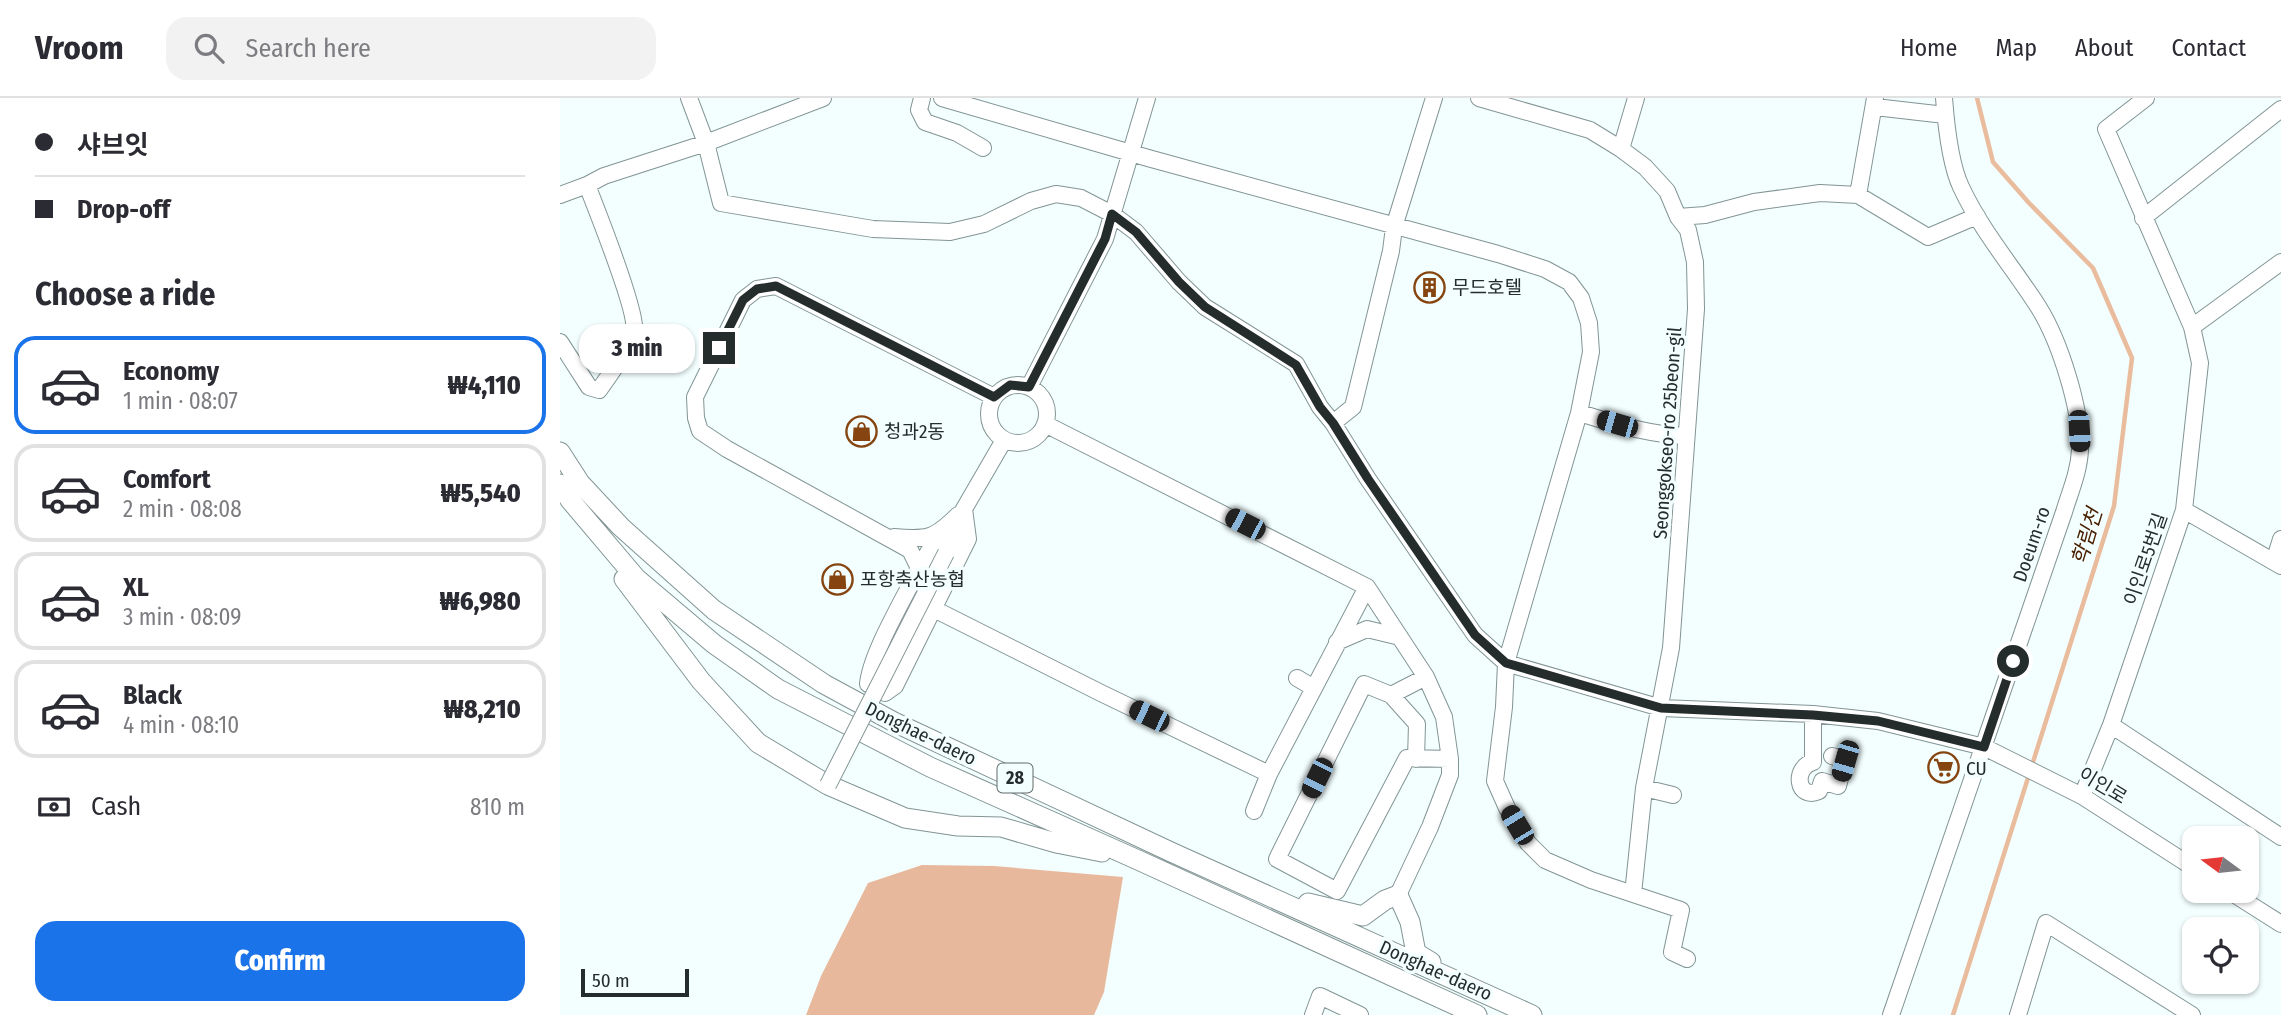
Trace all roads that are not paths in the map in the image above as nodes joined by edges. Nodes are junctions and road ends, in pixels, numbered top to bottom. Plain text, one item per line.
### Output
1 (689, 98) edge
2 (823, 98) edge
3 (922, 98) edge
4 (942, 98) edge
5 (1147, 98) edge
6 (1434, 98) edge
7 (1479, 98) edge
8 (1636, 98) edge
9 (1944, 98) edge
10 (2146, 98) edge
11 (1875, 102) edge
12 (2281, 109) edge
13 (1945, 115) junction
14 (706, 143) junction
15 (983, 148) dead end
16 (1621, 149) junction
17 (1130, 153) junction
18 (587, 185) junction
19 (560, 195) edge
20 (1858, 195) junction
21 (1112, 214) junction
22 (1977, 216) junction
23 (1678, 217) junction
24 (2143, 218) junction
25 (1394, 227) junction
26 (2281, 262) edge
27 (2192, 327) junction
28 (560, 342) edge
29 (1029, 387) junction
30 (994, 397) junction
31 (1579, 413) junction
32 (1333, 423) junction
33 (1045, 424) junction
34 (1686, 436) junction
35 (1004, 440) junction
36 (560, 452) edge
37 (565, 492) edge
38 (964, 509) junction
39 (2184, 510) junction
40 (939, 534) junction
41 (886, 537) junction
42 (2281, 539) edge
43 (2277, 564) edge
44 (919, 568) junction
45 (1367, 587) junction
46 (934, 609) junction
47 (1400, 637) junction
48 (1337, 642) junction
49 (1506, 663) junction
50 (1426, 677) junction
51 (1297, 678) dead end
52 (868, 684) dead end
53 (1314, 688) junction
54 (885, 693) dead end
55 (1391, 695) junction
56 (1661, 708) junction
57 (1813, 715) junction
58 (2111, 725) junction
59 (1984, 747) junction
60 (1832, 756) dead end
61 (1416, 759) junction
62 (1450, 759) junction
63 (1813, 762) junction
64 (1269, 774) junction
65 (1822, 781) junction
66 (828, 785) junction
67 (1644, 788) junction
68 (1673, 795) dead end
69 (2082, 796) junction
70 (1254, 811) dead end
71 (2281, 837) edge
72 (1138, 860) junction
73 (2182, 860) edge
74 (1263, 892) junction
75 (1398, 894) junction
76 (1633, 894) junction
77 (2249, 903) edge
78 (2281, 924) edge
79 (1687, 959) dead end
80 (1490, 995) junction
81 (1460, 1009) edge
82 (1313, 1015) edge
83 (1360, 1015) edge
84 (1477, 1015) edge
85 (1532, 1015) edge
86 (1549, 1015) edge
87 (1891, 1015) edge
88 (2018, 1015) edge
89 (2192, 1015) edge

1 - 14 street
2 - 14 street
3 - 15 street
4 - 17 street
5 - 17 street
6 - 25 street
7 - 16 street, Seonggokseo-ro 25beon-gil
8 - 16 street
9 - 13 street, Doeum-ro
10 - 24 street, 이인로5번길
11 - 13 street
11 - 20 street
12 - 24 street
13 - 22 street, Doeum-ro
14 - 18 street
14 - 21 street
16 - 23 street, Seonggokseo-ro 25beon-gil
17 - 21 street
17 - 25 street
18 - 19 street
18 - 28 street
20 - 22 street
20 - 23 street
21 - 29 street
21 - 32 street
22 - 59 street, Doeum-ro
23 - 34 street, Seonggokseo-ro 25beon-gil
24 - 27 street, 이인로5번길
25 - 31 street
25 - 32 street
26 - 27 street
27 - 39 street, 이인로5번길
29 - 30 street
29 - 33 street
30 - 35 street
30 - 41 street
31 - 34 street
31 - 49 street
32 - 49 street
33 - 35 street
33 - 45 street
34 - 56 street, Seonggokseo-ro 25beon-gil
35 - 38 street
36 - 74 main road, Donghae-daero / 28
37 - 66 main road
37 - 72 main road
38 - 40 street
38 - 46 street
38 - 66 street, bridge
39 - 43 street
39 - 58 street, 이인로5번길
40 - 41 street
40 - 44 street
41 - 44 street
42 - 43 street
44 - 52 street
45 - 47 street
45 - 48 street
46 - 54 street
46 - 64 street
47 - 48 street
47 - 50 street
48 - 53 street
49 - 56 street, 이인로
49 - 76 street
50 - 55 street
50 - 62 street
51 - 53 street
53 - 64 street
55 - 61 street
55 - 61 street
56 - 57 street, 이인로
56 - 67 street, Seonggokseo-ro 25beon-gil
57 - 59 street, 이인로
57 - 63 street
58 - 69 street, 이인로5번길
58 - 71 street
59 - 69 street, 이인로
59 - 87 street, Doeum-ro
60 - 65 street
61 - 62 street
62 - 75 street
63 - 65 street
63 - 65 street
64 - 70 street
66 - 72 main road
67 - 68 street
67 - 76 street, Seonggokseo-ro 25beon-gil
69 - 73 street, 이인로
72 - 81 main road
74 - 75 main road
74 - 80 main road, Donghae-daero / 28
75 - 80 main road
76 - 79 street
77 - 78 street
80 - 85 main road, Donghae-daero / 28
80 - 86 main road
81 - 84 main road
82 - 83 street
88 - 89 street

